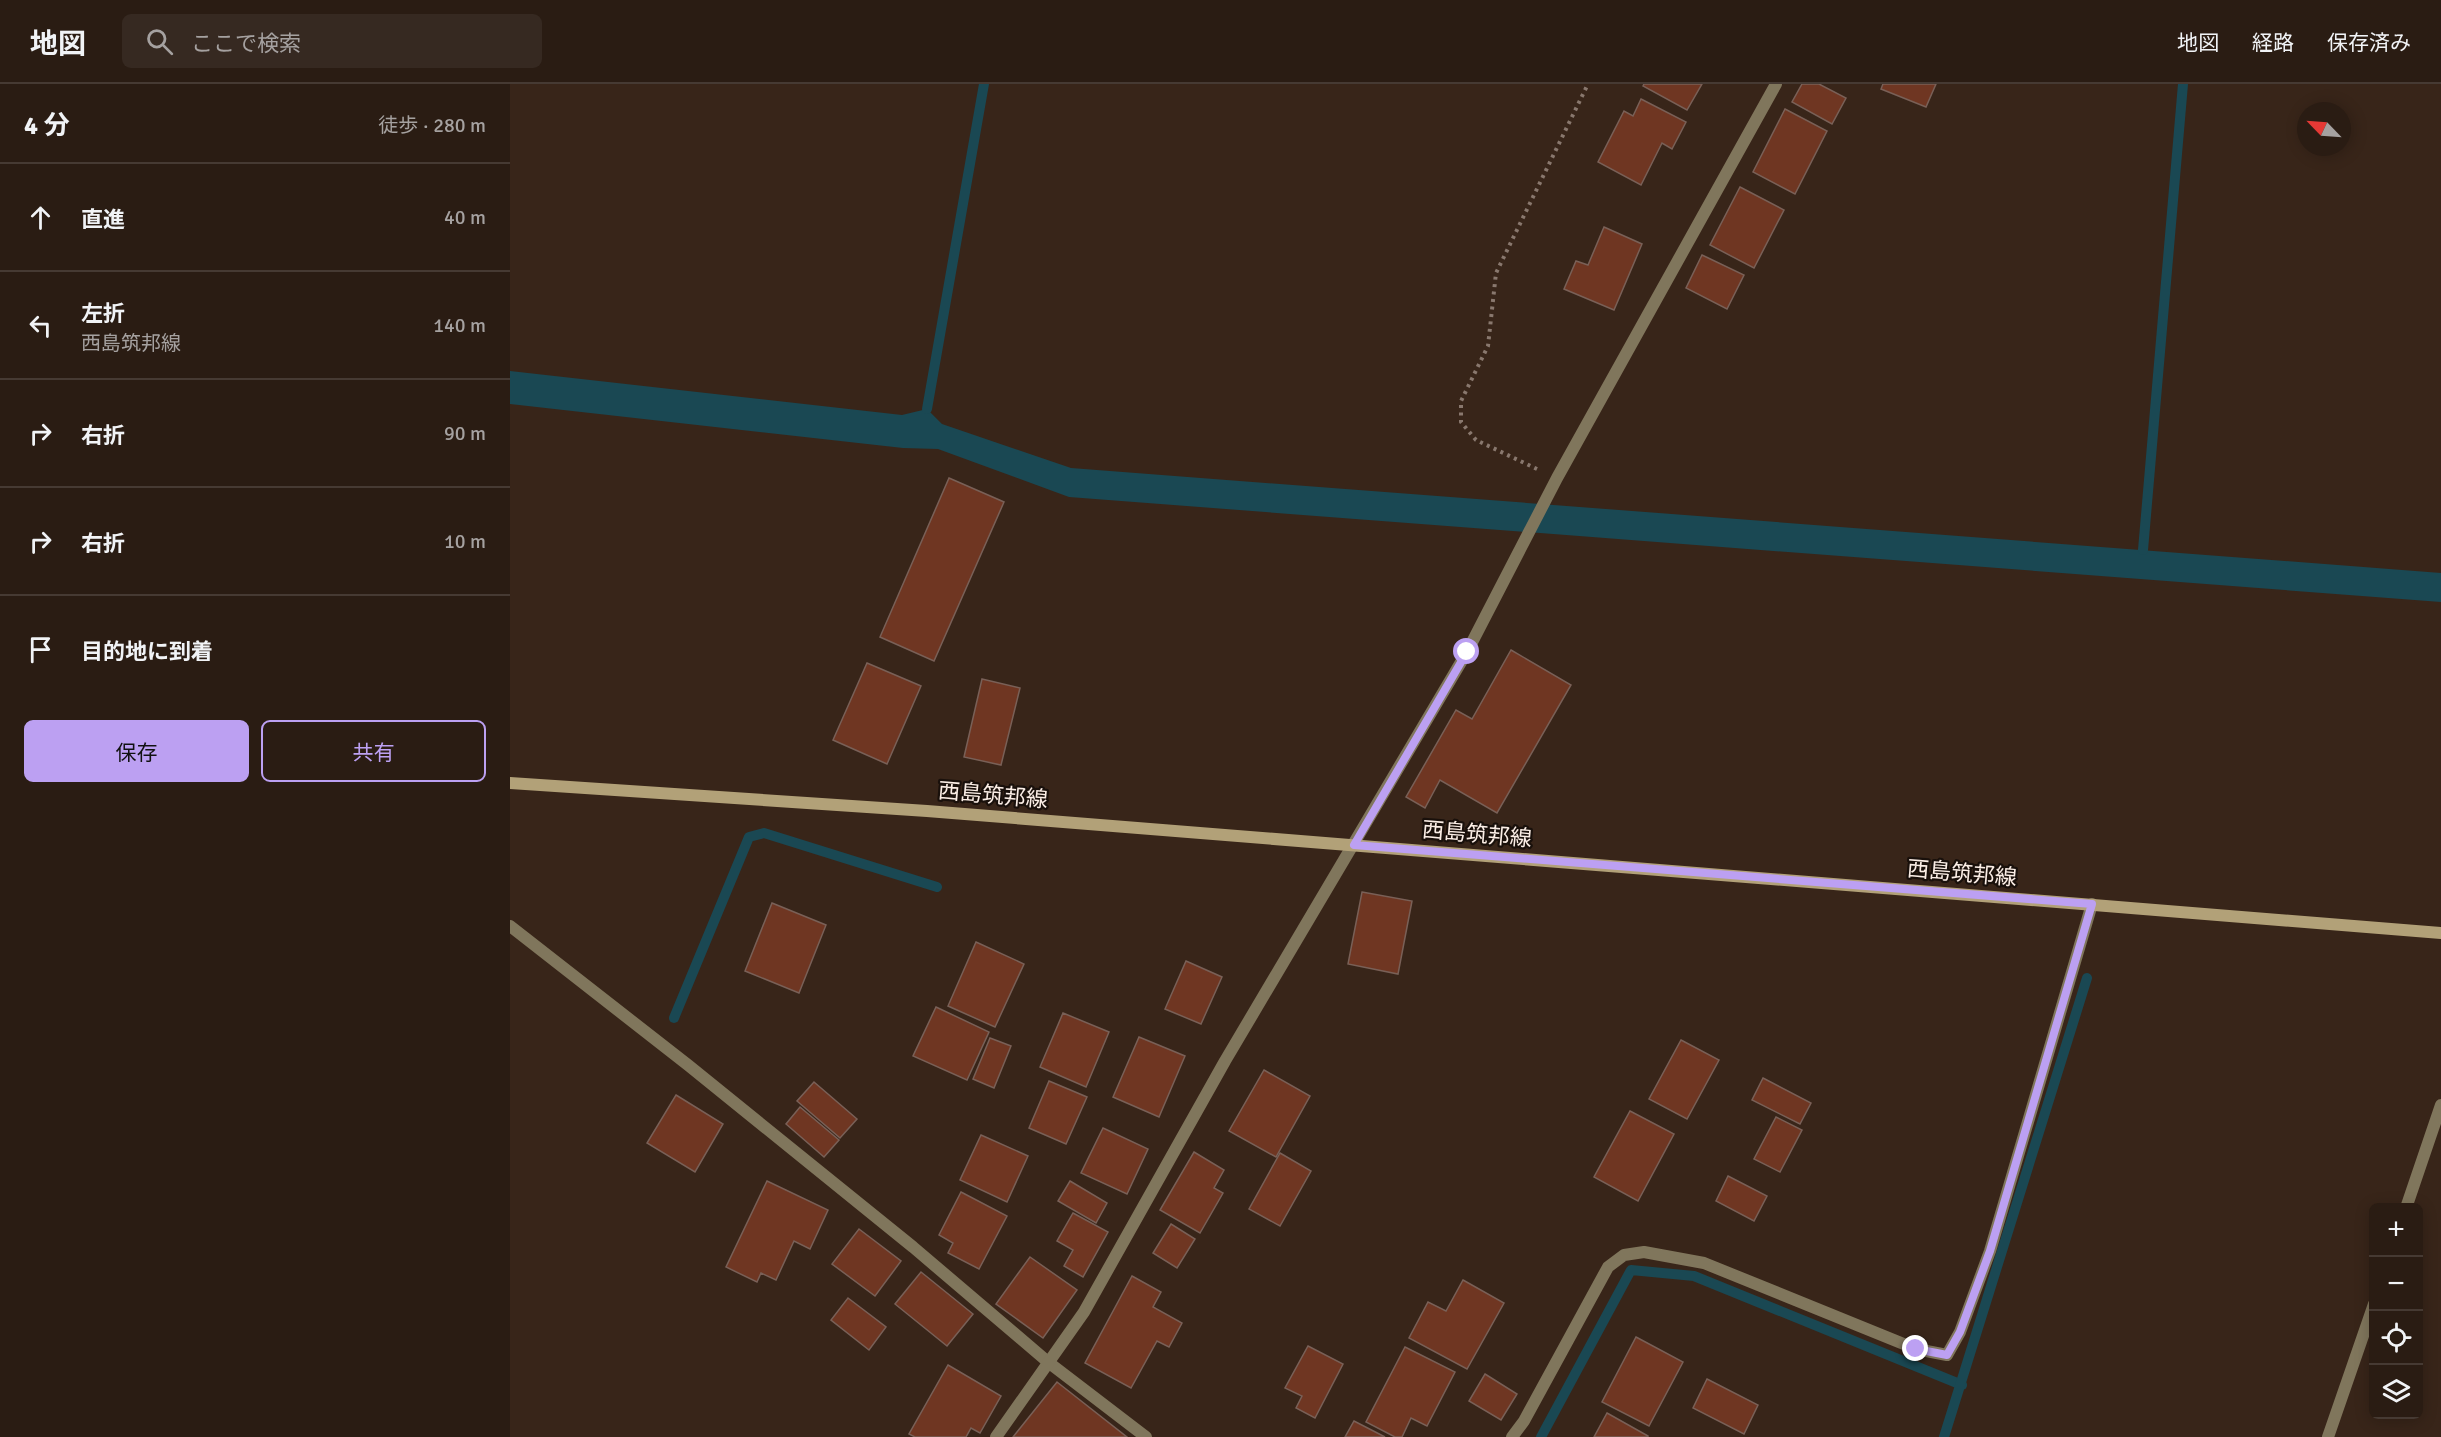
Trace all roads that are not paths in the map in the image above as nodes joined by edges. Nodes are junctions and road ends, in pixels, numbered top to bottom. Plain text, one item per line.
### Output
1 (1776, 84) edge
2 (510, 783) edge
3 (1354, 845) junction
4 (2092, 904) junction
5 (510, 926) edge
6 (2441, 933) edge
7 (2441, 1106) edge
8 (2408, 1203) edge
9 (2371, 1311) edge
10 (1048, 1362) junction
11 (996, 1437) edge
12 (1146, 1437) edge
13 (1512, 1437) edge
14 (2328, 1437) edge

1 - 3 street
2 - 3 main road, 西島筑邦線
3 - 4 main road, 西島筑邦線
3 - 10 street
4 - 6 main road, 西島筑邦線
4 - 13 street
5 - 10 street
7 - 8 street
9 - 14 street
10 - 11 street
10 - 12 street

